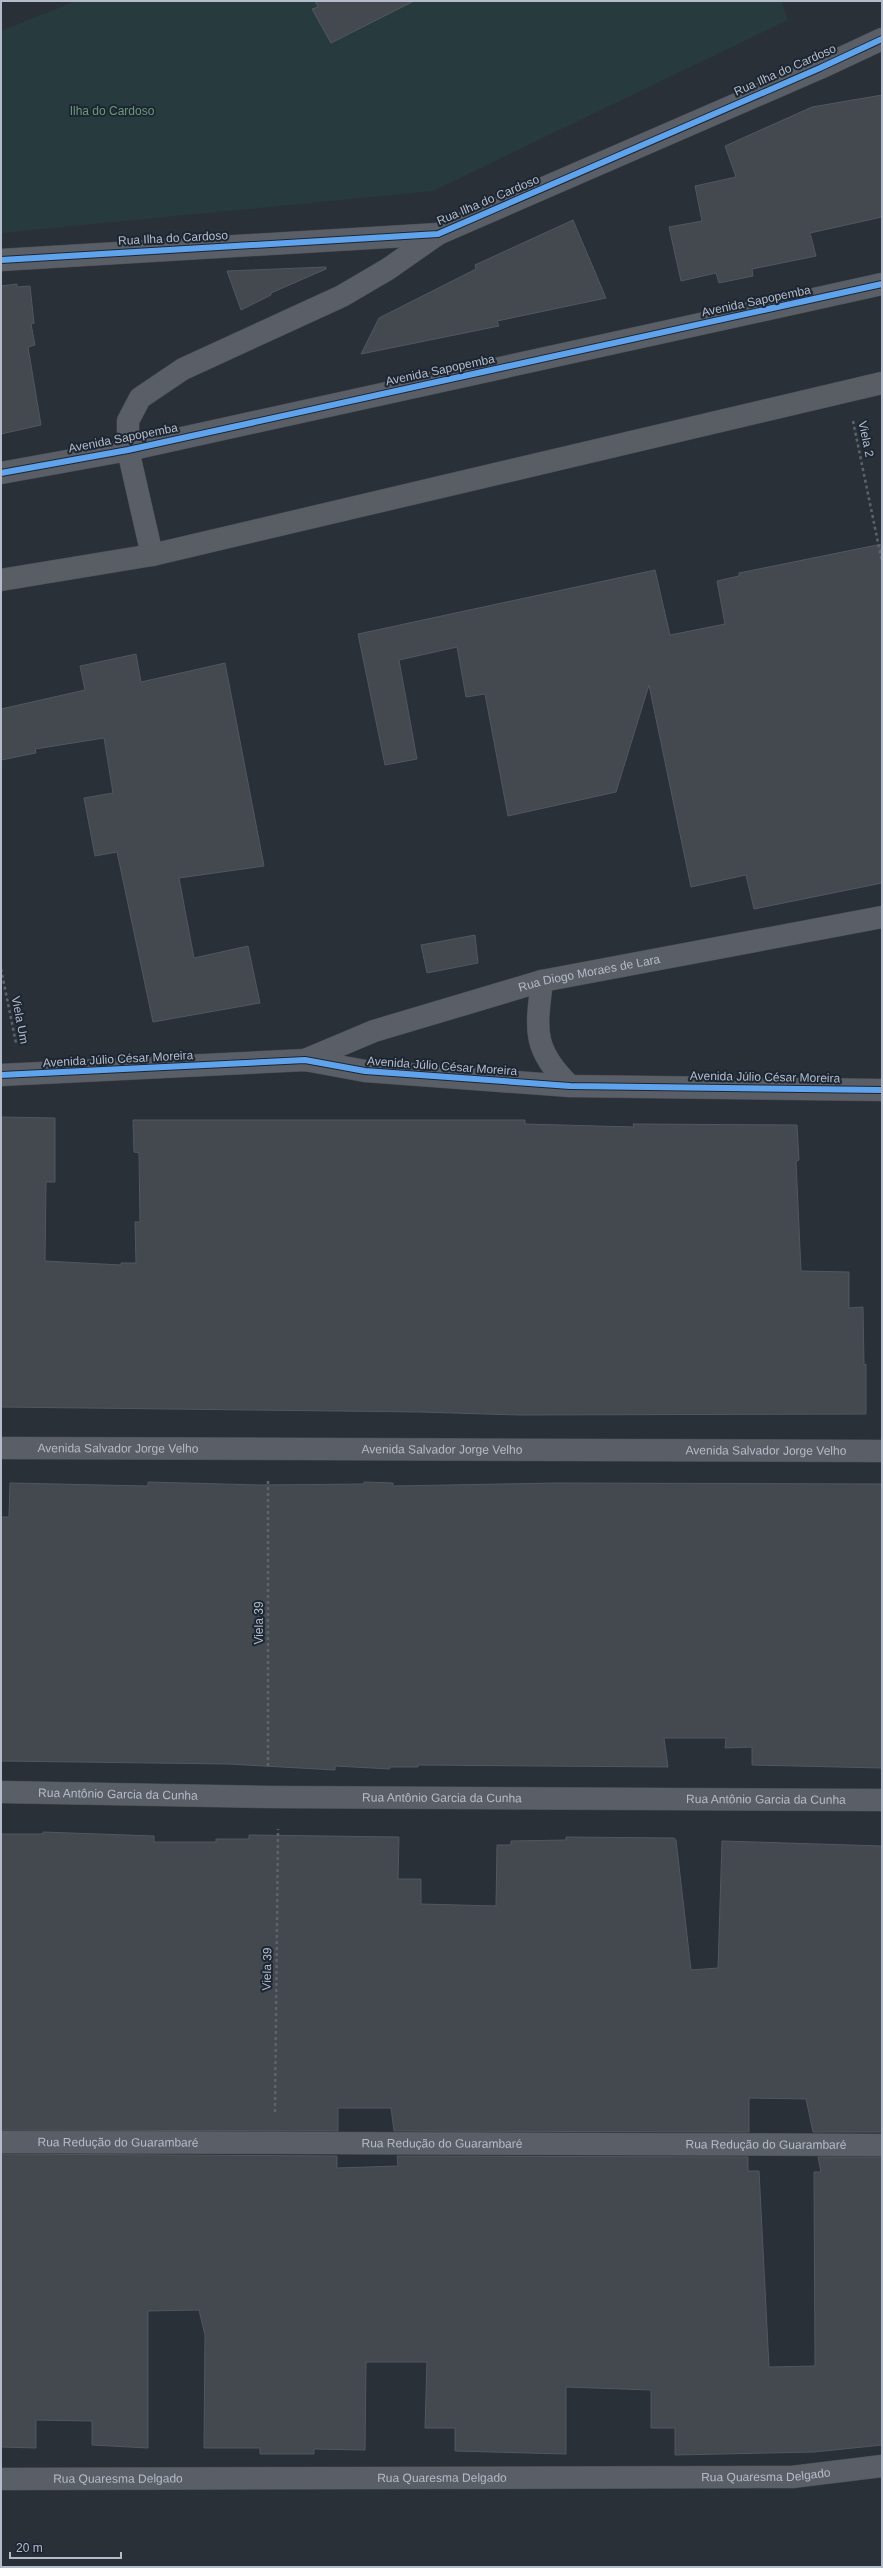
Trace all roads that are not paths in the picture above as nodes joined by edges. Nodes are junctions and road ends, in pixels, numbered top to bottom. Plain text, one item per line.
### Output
1 (882, 39) edge
2 (438, 234) junction
3 (1, 260) edge
4 (882, 284) edge
5 (882, 383) edge
6 (128, 450) junction
7 (1, 473) edge
8 (152, 554) junction
9 (1, 580) edge
10 (882, 917) edge
11 (542, 981) junction
12 (305, 1060) junction
13 (12, 1075) edge
14 (570, 1086) junction
15 (882, 1090) edge
16 (1, 1448) edge
17 (882, 1451) edge
18 (1, 1792) edge
19 (882, 1800) edge
20 (1, 2142) edge
21 (882, 2145) edge
22 (882, 2466) edge
23 (1, 2479) edge

1 - 2 street, Rua Ilha do Cardoso
2 - 3 street, Rua Ilha do Cardoso
2 - 6 street
4 - 6 street, Avenida Sapopemba
5 - 8 main road
6 - 7 street, Avenida Sapopemba
6 - 8 street
8 - 9 main road
10 - 11 street, Rua Diogo Moraes de Lara
11 - 12 street, Rua Diogo Moraes de Lara
11 - 14 street
12 - 13 street, Avenida Júlio César Moreira
12 - 14 street, Avenida Júlio César Moreira
14 - 15 street, Avenida Júlio César Moreira
16 - 17 street, Avenida Salvador Jorge Velho
18 - 19 street, Rua Antônio Garcia da Cunha
20 - 21 street, Rua Redução do Guarambaré
22 - 23 street, Rua Quaresma Delgado

